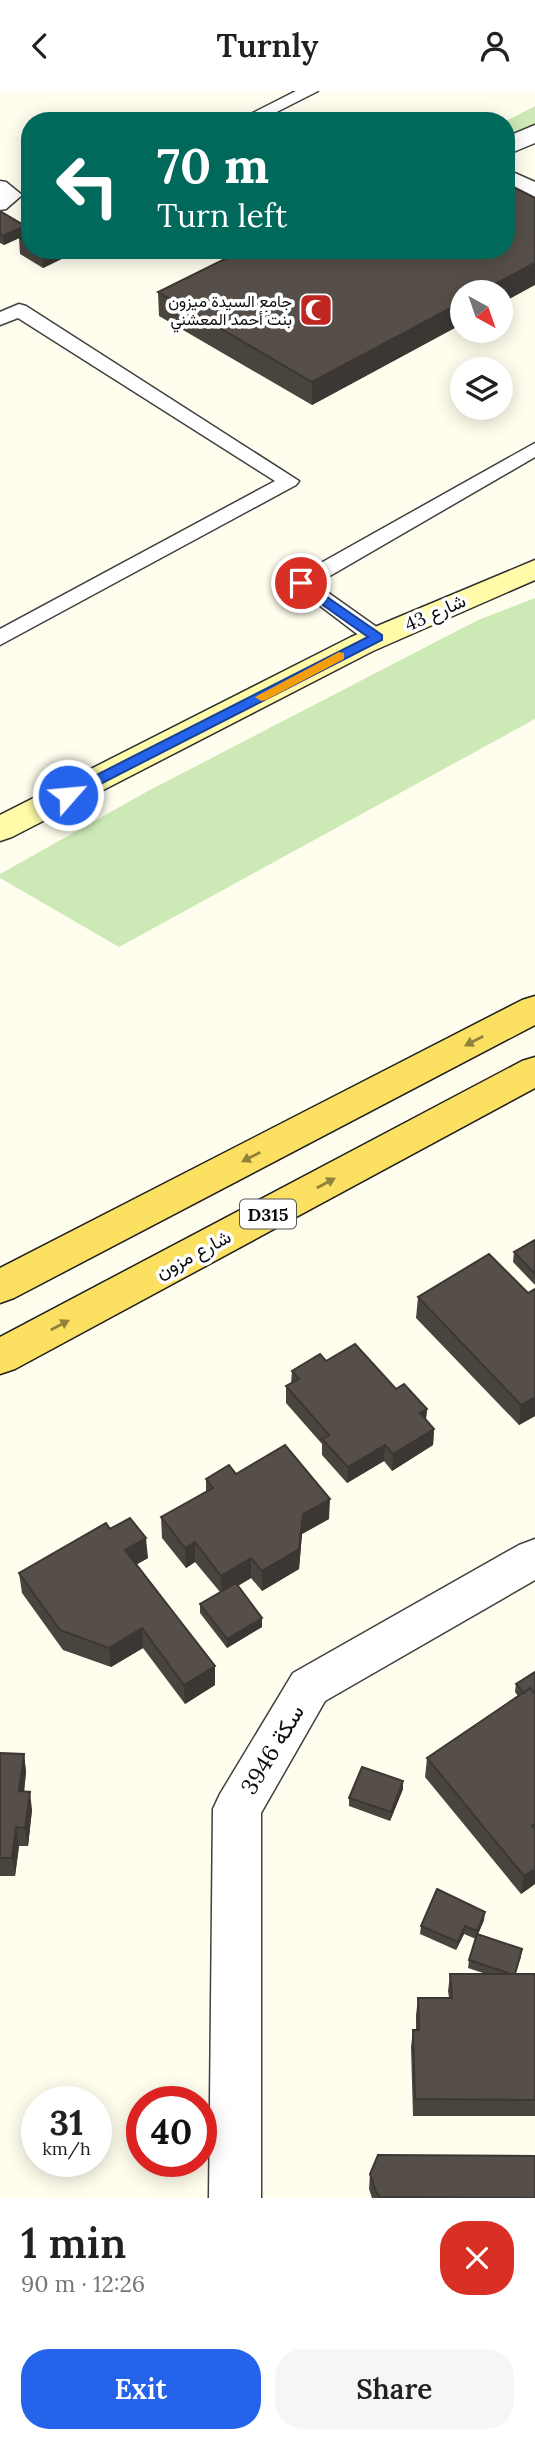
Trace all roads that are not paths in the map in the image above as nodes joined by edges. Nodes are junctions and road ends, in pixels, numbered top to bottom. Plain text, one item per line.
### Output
1 (310, 91) edge
2 (264, 112) edge
3 (535, 133) edge
4 (515, 143) edge
5 (515, 182) edge
6 (0, 186) edge
7 (535, 192) edge
8 (0, 205) edge
9 (0, 319) edge
10 (535, 449) edge
11 (535, 569) edge
12 (0, 638) edge
13 (377, 638) junction
14 (0, 829) edge
15 (535, 1009) edge
16 (535, 1071) edge
17 (152, 1208) junction
18 (0, 1266) edge
19 (0, 1287) edge
20 (0, 1357) edge
21 (535, 1558) edge
22 (235, 2198) edge

1 - 2 lane
3 - 4 street
5 - 7 street
6 - 8 lane
9 - 12 lane
10 - 13 lane
11 - 13 street, شارع 43
13 - 14 street, شارع 43
15 -> 17 main road
20 -> 16 main road, شارع مزون / D315
17 - 18 main road
17 - 19 main road
21 - 22 street, سكة 3946

